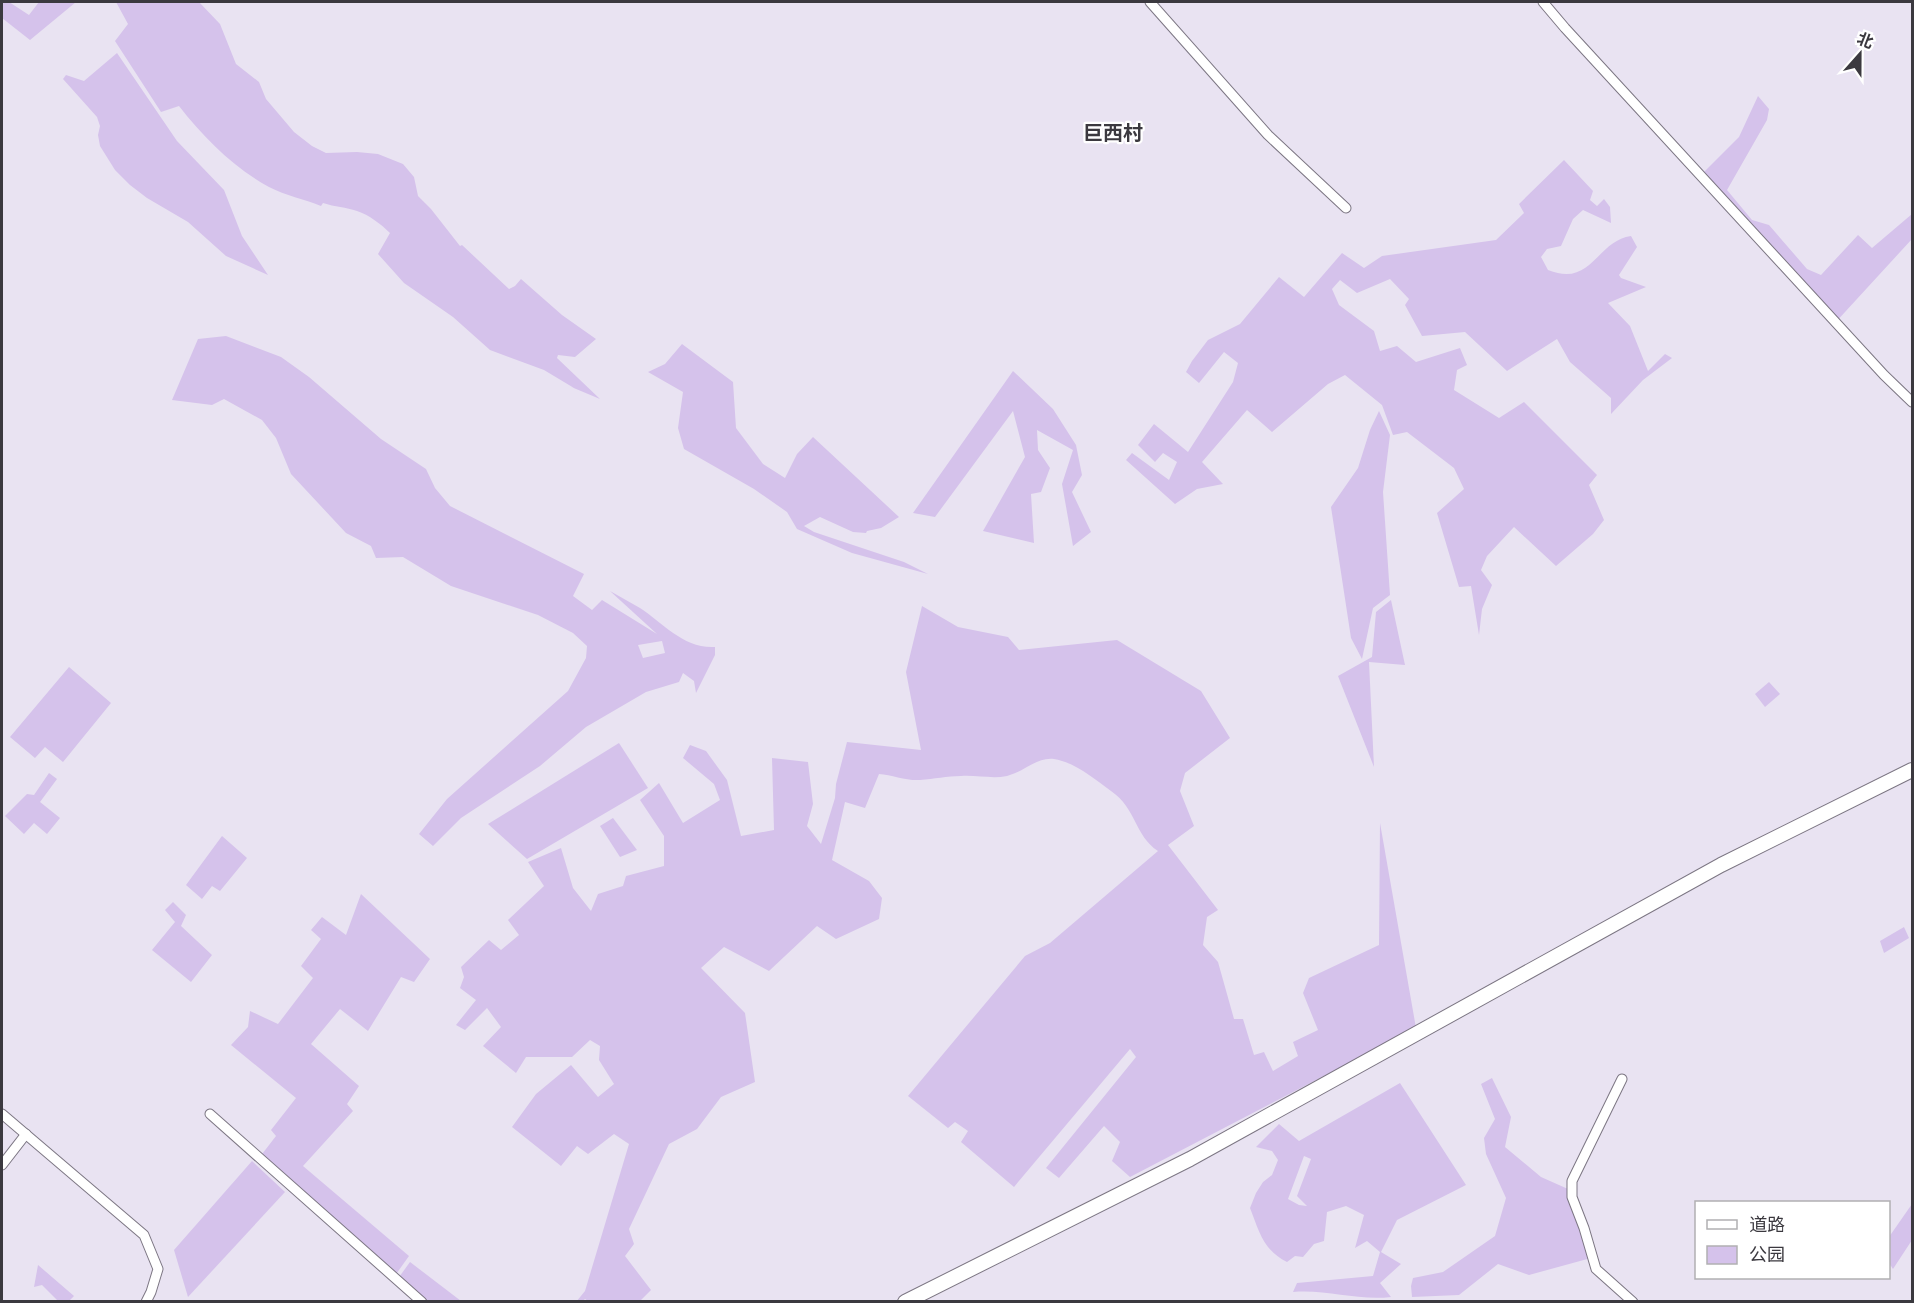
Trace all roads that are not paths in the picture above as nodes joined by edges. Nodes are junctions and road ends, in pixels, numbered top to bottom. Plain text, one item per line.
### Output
1 (1150, 2) edge
2 (1544, 2) edge
3 (1346, 208) dead end
4 (1912, 402) edge
5 (1912, 770) edge
6 (1622, 1079) dead end
7 (210, 1113) dead end
8 (2, 1114) edge
9 (26, 1134) junction
10 (2, 1165) edge
11 (146, 1302) edge
12 (422, 1302) edge
13 (905, 1302) edge
14 (1633, 1302) edge

1 - 3 street
2 - 4 street
5 - 13 main road
6 - 14 street
7 - 12 street
8 - 9 street
9 - 10 street
9 - 11 street

